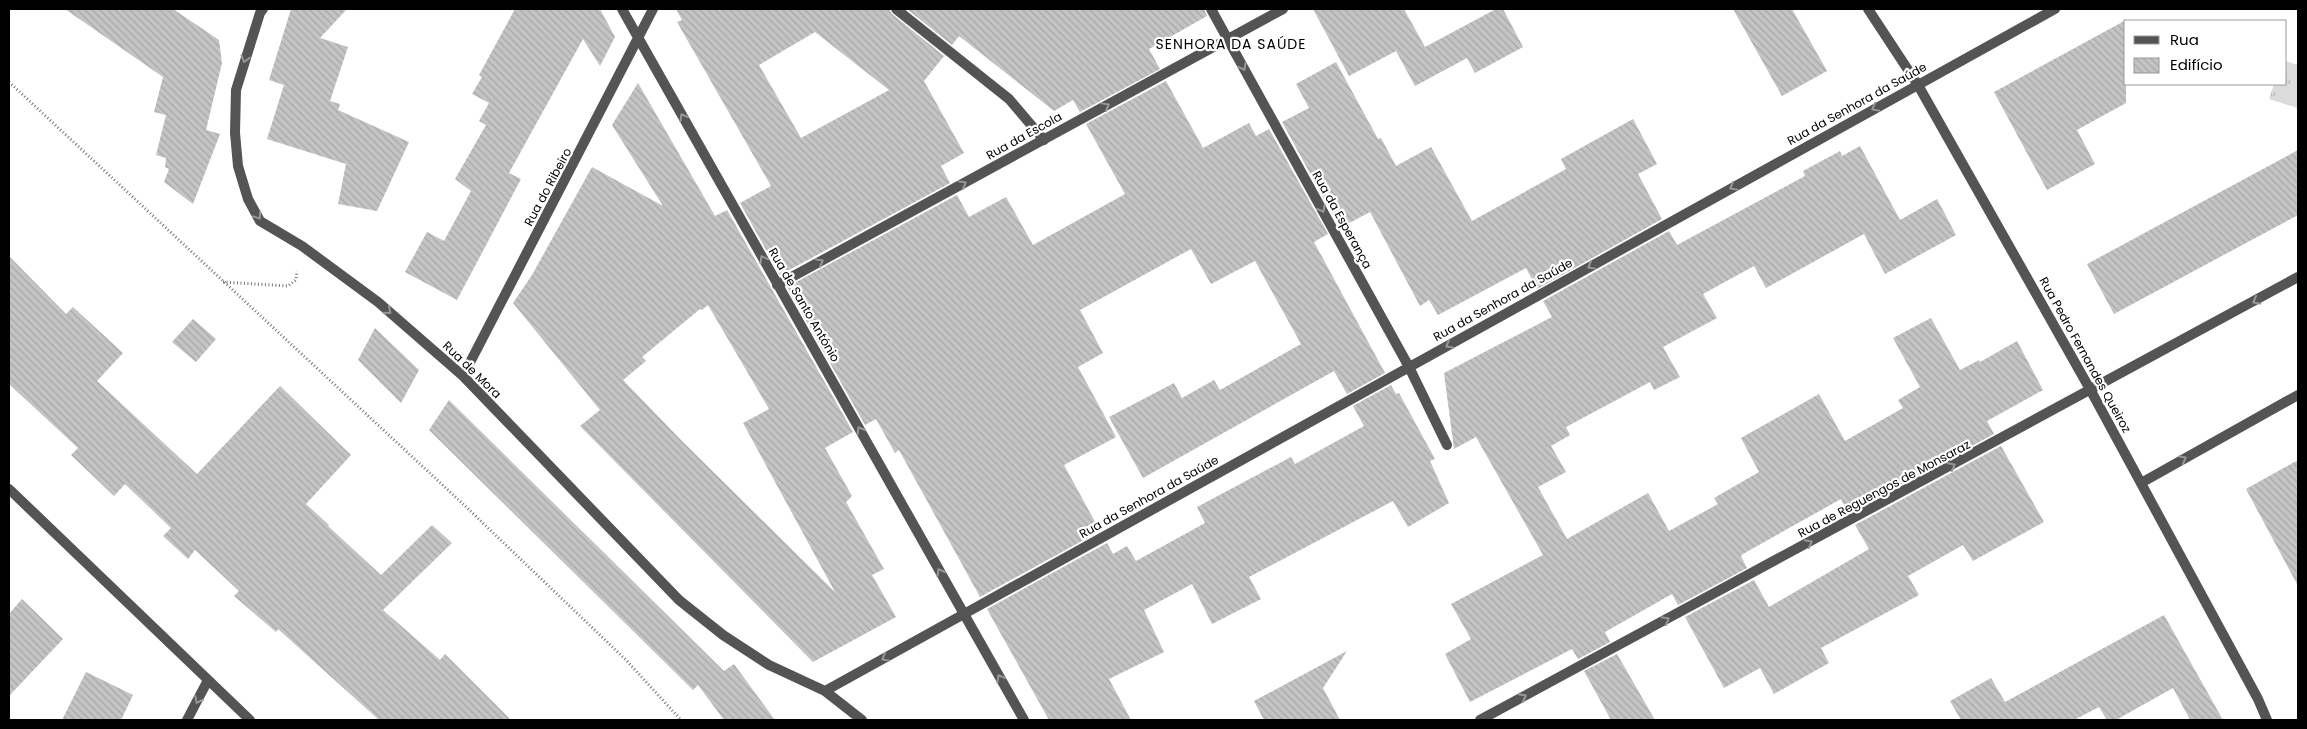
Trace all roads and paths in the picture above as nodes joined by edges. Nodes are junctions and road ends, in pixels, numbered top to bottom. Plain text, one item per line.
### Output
1 (622, 9) edge
2 (654, 9) edge
3 (896, 9) edge
4 (1211, 9) edge
5 (1283, 9) edge
6 (1868, 9) edge
7 (2055, 9) edge
8 (259, 10) edge
9 (1228, 39) junction
10 (639, 40) junction
11 (9, 82) edge
12 (1918, 85) junction
13 (1044, 140) junction
14 (302, 246) junction
15 (2298, 277) edge
16 (222, 282) junction
17 (778, 285) junction
18 (1409, 367) junction
19 (463, 376) junction
20 (2091, 391) junction
21 (2298, 396) edge
22 (1446, 445) dead end
23 (2141, 483) junction
24 (9, 489) edge
25 (964, 614) junction
26 (208, 680) junction
27 (825, 691) junction
28 (188, 720) edge
29 (250, 720) edge
30 (681, 720) edge
31 (862, 720) edge
32 (1024, 720) edge
33 (1480, 720) edge
34 (2267, 720) edge

1 - 10 street, Rua de Santo António
2 - 10 street, Rua do Ribeiro
3 - 13 street
4 - 9 street, Rua da Esperança
5 - 9 street, Rua da Escola
6 - 12 street, Rua Pedro Fernandes Queiroz
7 - 12 street, Rua da Senhora da Saúde
8 -> 14 street, Rua de Mora
13 -> 9 street, Rua da Escola
9 -> 18 street, Rua da Esperança
17 -> 10 street, Rua de Santo António
10 - 19 street, Rua do Ribeiro
11 - 16 path
12 -> 18 street, Rua da Senhora da Saúde
12 - 20 street, Rua Pedro Fernandes Queiroz
17 -> 13 street, Rua da Escola
14 - 16 path
14 -> 19 street, Rua de Mora
15 -> 20 street, Rua de Reguengos de Monsaraz
16 - 30 path
25 -> 17 street, Rua de Santo António
18 - 22 street, Rua da Esperança
18 - 25 street, Rua da Senhora da Saúde
19 - 27 street, Rua de Mora
20 - 23 street, Rua Pedro Fernandes Queiroz
33 -> 20 street, Rua de Reguengos de Monsaraz
23 -> 21 street
23 - 34 street, Rua Pedro Fernandes Queiroz
24 - 26 street
25 -> 27 street, Rua da Senhora da Saúde
32 -> 25 street, Rua de Santo António
26 -> 28 street
26 - 29 street
27 - 31 street, Rua de Mora

